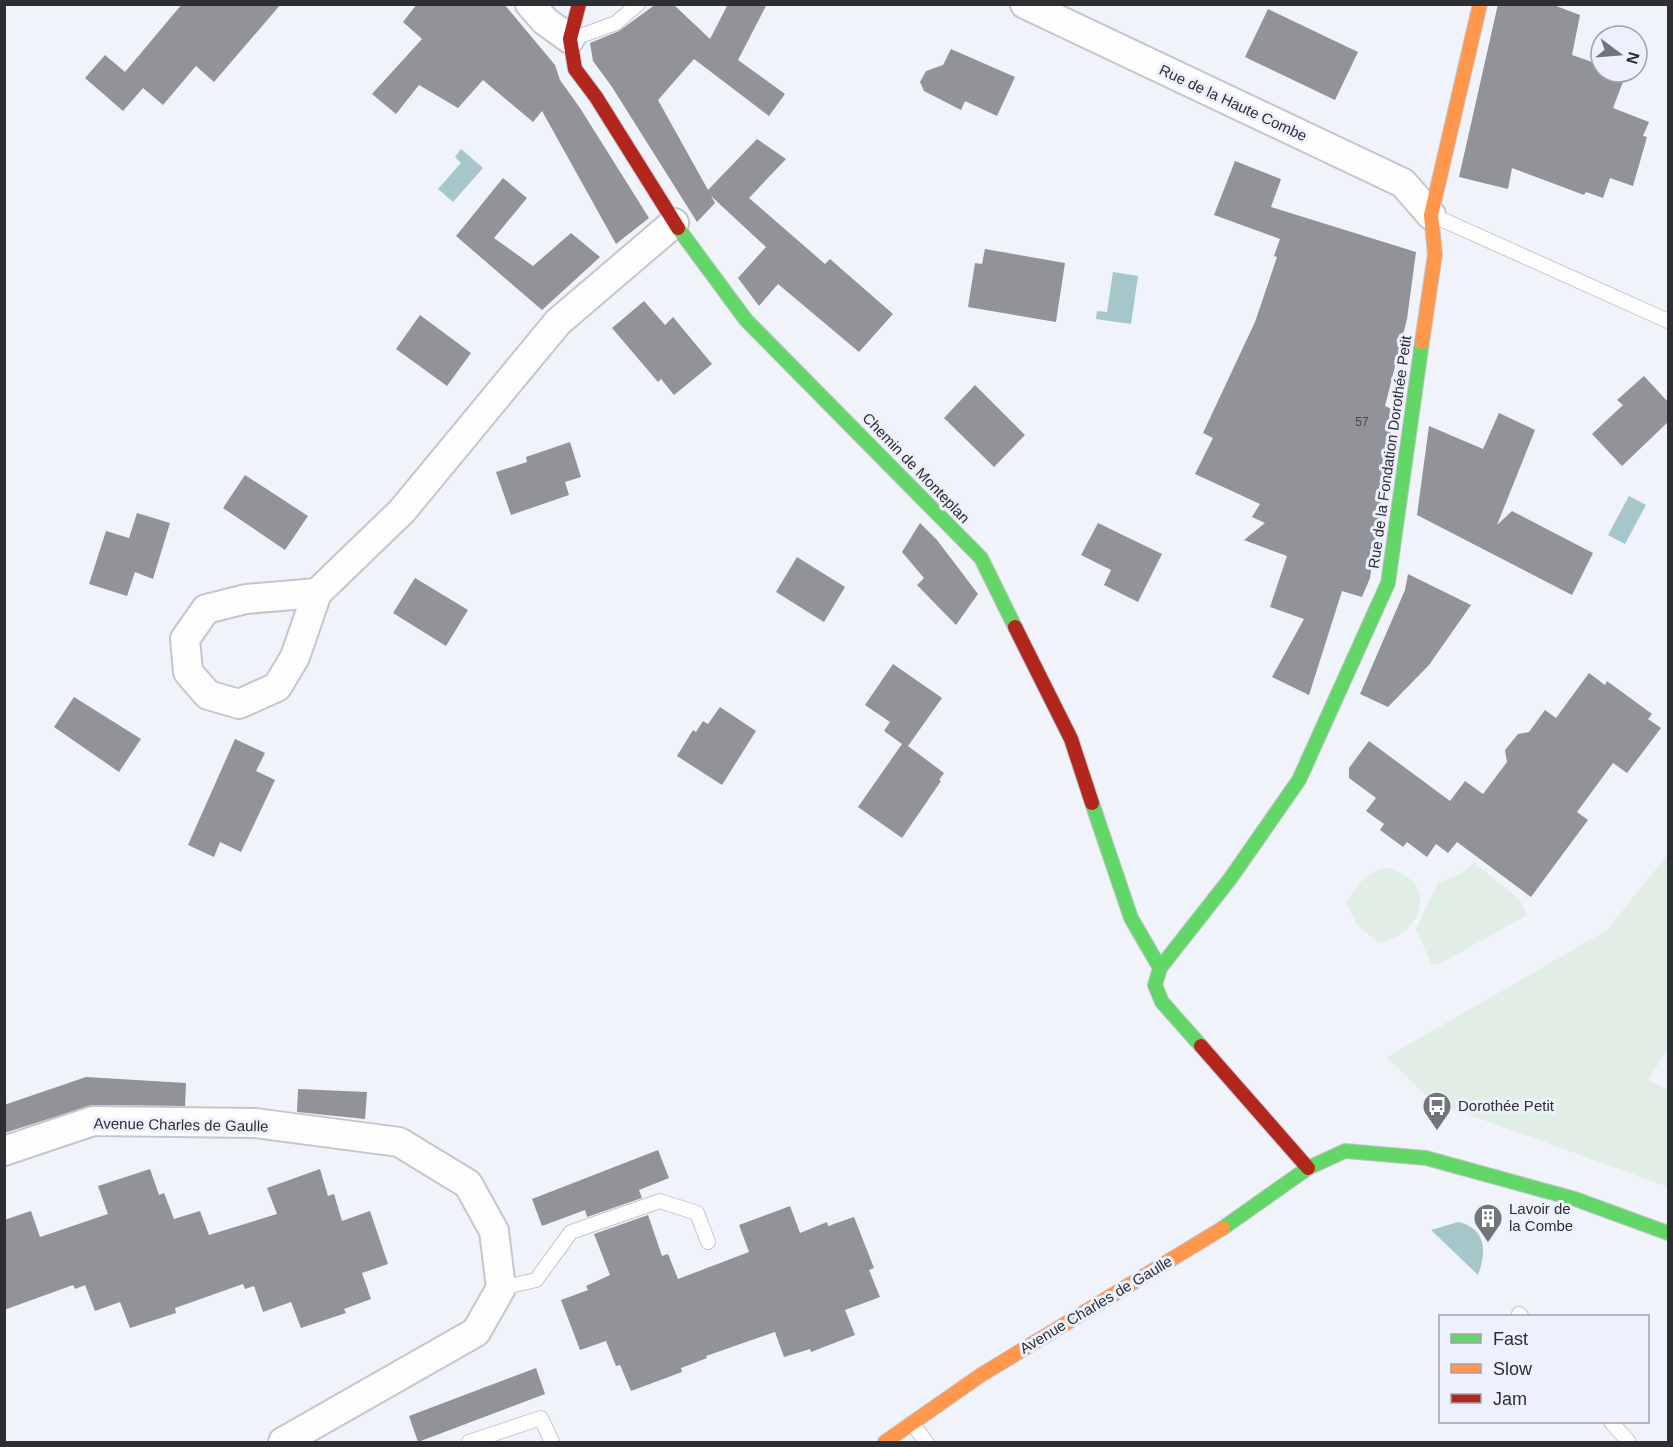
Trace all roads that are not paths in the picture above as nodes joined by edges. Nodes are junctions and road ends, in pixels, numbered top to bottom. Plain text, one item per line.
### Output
1 (530, 4) edge
2 (579, 4) edge
3 (638, 4) edge
4 (1025, 4) edge
5 (1480, 4) edge
6 (570, 39) junction
7 (1431, 215) junction
8 (674, 223) junction
9 (1668, 321) edge
10 (317, 593) junction
11 (1160, 968) junction
12 (4, 1150) edge
13 (1308, 1168) junction
14 (1668, 1233) edge
15 (708, 1242) dead end
16 (501, 1288) junction
17 (912, 1423) junction
18 (1612, 1423) edge
19 (283, 1443) edge
20 (469, 1443) edge
21 (552, 1443) edge
22 (885, 1443) edge
23 (926, 1443) edge
24 (1629, 1443) edge

1 - 6 street
2 - 6 street
3 - 6 lane
4 - 7 street, Rue de la Haute Combe
5 - 7 street, Rue de la Fondation Dorothée Petit
6 - 8 street, Chemin de Monteplan
7 - 9 lane
7 - 11 street, Rue de la Fondation Dorothée Petit
8 - 10 street
8 - 11 street, Chemin de Monteplan
10 - 10 street
11 - 13 street
12 - 16 street, Avenue Charles de Gaulle
13 - 14 street
13 - 17 street, Avenue Charles de Gaulle
15 - 16 lane
16 - 19 street
17 - 22 street, Avenue Charles de Gaulle
17 - 23 lane
18 - 24 lane
20 - 21 lane

